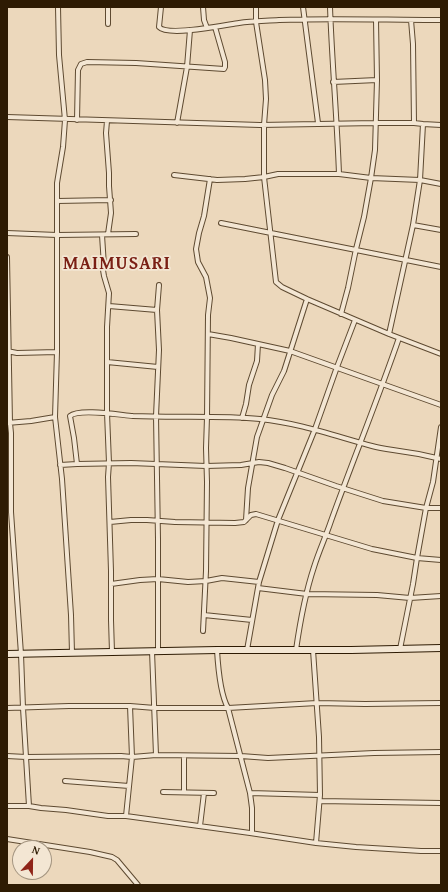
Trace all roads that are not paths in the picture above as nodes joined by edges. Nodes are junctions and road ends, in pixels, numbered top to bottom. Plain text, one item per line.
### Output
1 (58, 7) edge
2 (108, 7) edge
3 (160, 7) edge
4 (203, 7) edge
5 (256, 7) edge
6 (303, 7) edge
7 (330, 7) edge
8 (304, 19) junction
9 (330, 19) junction
10 (376, 20) junction
11 (411, 20) junction
12 (441, 20) edge
13 (256, 22) junction
14 (108, 24) dead end
15 (215, 27) junction
16 (207, 28) junction
17 (190, 30) junction
18 (187, 67) junction
19 (377, 80) junction
20 (333, 82) junction
21 (7, 118) edge
22 (65, 120) junction
23 (77, 120) junction
24 (106, 121) junction
25 (177, 123) junction
26 (318, 123) junction
27 (337, 123) junction
28 (376, 123) junction
29 (414, 123) junction
30 (423, 124) junction
31 (264, 125) junction
32 (441, 125) edge
33 (339, 174) junction
34 (174, 175) dead end
35 (264, 177) junction
36 (371, 178) junction
37 (210, 179) junction
38 (420, 180) junction
39 (441, 184) edge
40 (110, 200) junction
41 (58, 201) junction
42 (221, 223) dead end
43 (413, 225) junction
44 (441, 230) edge
45 (270, 232) junction
46 (7, 233) edge
47 (108, 234) junction
48 (136, 234) dead end
49 (57, 235) junction
50 (102, 235) junction
51 (356, 249) junction
52 (7, 257) edge
53 (405, 261) junction
54 (441, 267) edge
55 (159, 285) dead end
56 (307, 299) junction
57 (109, 306) junction
58 (158, 310) junction
59 (341, 314) junction
60 (355, 320) junction
61 (208, 334) junction
62 (388, 334) junction
63 (399, 338) junction
64 (258, 344) junction
65 (8, 351) edge
66 (290, 351) junction
67 (57, 352) junction
68 (441, 352) edge
69 (107, 362) junction
70 (158, 367) junction
71 (337, 367) junction
72 (382, 384) junction
73 (441, 405) edge
74 (107, 413) junction
75 (156, 416) junction
76 (55, 417) junction
77 (207, 417) junction
78 (242, 418) junction
79 (263, 420) junction
80 (8, 423) edge
81 (441, 427) edge
82 (315, 429) junction
83 (360, 443) junction
84 (439, 458) edge
85 (109, 463) junction
86 (252, 463) junction
87 (77, 464) junction
88 (157, 464) junction
89 (60, 465) junction
90 (206, 466) junction
91 (297, 473) junction
92 (343, 488) junction
93 (426, 508) junction
94 (441, 508) edge
95 (158, 520) junction
96 (246, 520) junction
97 (278, 520) junction
98 (110, 522) junction
99 (206, 523) junction
100 (326, 535) junction
101 (417, 558) junction
102 (441, 560) edge
103 (158, 579) junction
104 (206, 581) junction
105 (259, 582) junction
106 (111, 584) junction
107 (258, 588) junction
108 (306, 594) junction
109 (441, 596) edge
110 (410, 598) junction
111 (204, 615) junction
112 (252, 620) junction
113 (203, 631) dead end
114 (441, 648) edge
115 (400, 649) junction
116 (217, 650) junction
117 (247, 650) junction
118 (296, 650) junction
119 (313, 650) junction
120 (155, 651) junction
121 (112, 652) junction
122 (72, 653) junction
123 (7, 654) edge
124 (21, 654) junction
125 (317, 703) junction
126 (441, 703) edge
127 (130, 706) junction
128 (7, 708) edge
129 (23, 708) junction
130 (155, 708) junction
131 (228, 708) junction
132 (441, 752) edge
133 (156, 755) junction
134 (319, 755) junction
135 (7, 756) edge
136 (184, 756) junction
137 (241, 756) junction
138 (26, 757) junction
139 (132, 757) junction
140 (65, 782) dead end
141 (129, 786) junction
142 (163, 792) dead end
143 (184, 792) junction
144 (204, 793) junction
145 (214, 793) dead end
146 (250, 793) junction
147 (320, 795) junction
148 (320, 801) junction
149 (441, 803) edge
150 (7, 806) edge
151 (29, 806) junction
152 (126, 816) junction
153 (200, 826) junction
154 (252, 833) junction
155 (7, 839) edge
156 (316, 843) junction
157 (441, 851) edge
158 (138, 885) edge

1 - 22 street
2 - 14 street
3 - 17 street
4 - 16 street
5 - 13 street
6 - 8 street
7 - 9 street
8 - 9 street
8 - 13 street
8 - 26 street
9 - 10 street
9 - 20 street
10 - 11 street
10 - 19 street
11 - 12 street
11 - 29 street
13 - 15 street
13 - 31 street
15 - 16 street
15 - 18 street
16 - 17 street
17 - 18 street
18 - 23 street
18 - 25 street
19 - 20 street
19 - 28 street
20 - 27 street
21 - 22 street
22 - 23 street
22 - 41 street
23 - 24 street
24 - 25 street
24 - 40 street
25 - 31 street
26 - 27 street
26 - 31 street
27 - 28 street
27 - 33 street
28 - 29 street
28 - 36 street
29 - 30 street
30 - 32 street
30 - 38 street
31 - 35 street
33 - 35 street
33 - 36 street
34 - 37 street
35 - 37 street
35 - 45 street
36 - 38 street
36 - 51 street
37 - 61 street
38 - 39 street
38 - 43 street
40 - 41 street
40 - 47 street
41 - 49 street
42 - 45 street
43 - 44 street
43 - 53 street
45 - 51 street
45 - 56 street
46 - 49 street
47 - 48 street
47 - 50 street
49 - 50 street
49 - 67 street
50 - 57 street
51 - 53 street
51 - 59 street
52 - 65 street
53 - 54 street
53 - 62 street
55 - 58 street
56 - 59 street
56 - 66 street
57 - 58 street
57 - 69 street
58 - 70 street
59 - 60 street
60 - 62 street
60 - 71 street
61 - 64 street
61 - 77 street
62 - 63 street
63 - 68 street
63 - 72 street
64 - 66 street
64 - 78 street
65 - 67 street
65 - 80 street
66 - 71 street
66 - 79 street
67 - 76 street
69 - 70 street
69 - 74 street
70 - 75 street
71 - 72 street
71 - 82 street
72 - 73 street
72 - 83 street
74 - 75 street
74 - 85 street
74 - 87 street
75 - 77 street
75 - 88 street
76 - 80 street
76 - 89 street
77 - 78 street
77 - 90 street
78 - 79 street
79 - 82 street
79 - 86 street
80 - 124 street
81 - 84 street
82 - 83 street
82 - 91 street
83 - 84 street
83 - 92 street
84 - 93 street
85 - 87 street
85 - 88 street
85 - 98 street
86 - 90 street
86 - 91 street
86 - 96 street
87 - 89 street
88 - 90 street
88 - 95 street
89 - 122 street
90 - 99 street
91 - 92 street
91 - 97 street
92 - 93 street
92 - 100 street
93 - 94 street
93 - 101 street
95 - 98 street
95 - 99 street
95 - 103 street
96 - 97 street
96 - 99 street
97 - 100 street
97 - 105 street
98 - 106 street
99 - 104 street
100 - 101 street
100 - 108 street
101 - 102 street
101 - 110 street
103 - 104 street
103 - 106 street
103 - 120 street
104 - 105 street
104 - 111 street
105 - 107 street
106 - 121 street
107 - 108 street
107 - 112 street
108 - 110 street
108 - 118 street
109 - 110 street
110 - 115 street
111 - 112 street
111 - 113 street
112 - 117 street
114 - 115 main road
115 - 119 main road
116 - 117 main road
116 - 120 main road
116 - 131 street
117 - 118 main road
118 - 119 main road
119 - 125 street
120 - 121 main road
120 - 130 street
121 - 122 main road
122 - 124 main road
123 - 124 main road
124 - 129 street
125 - 126 street
125 - 131 street
125 - 134 street
127 - 129 street
127 - 130 street
127 - 139 street
128 - 129 street
129 - 138 street
130 - 131 street
130 - 133 street
131 - 137 street
132 - 134 street
133 - 136 street
133 - 139 street
134 - 137 street
134 - 147 street
135 - 138 street
136 - 137 street
136 - 143 street
137 - 146 street
138 - 139 street
138 - 151 street
139 - 141 street
140 - 141 street
141 - 152 street
142 - 143 street
143 - 144 street
144 - 145 street
144 - 153 street
146 - 147 street
146 - 154 street
147 - 148 street
148 - 149 street
148 - 156 street
150 - 151 street
151 - 152 street
152 - 153 street
153 - 154 street
154 - 156 street
155 - 158 street
156 - 157 street

